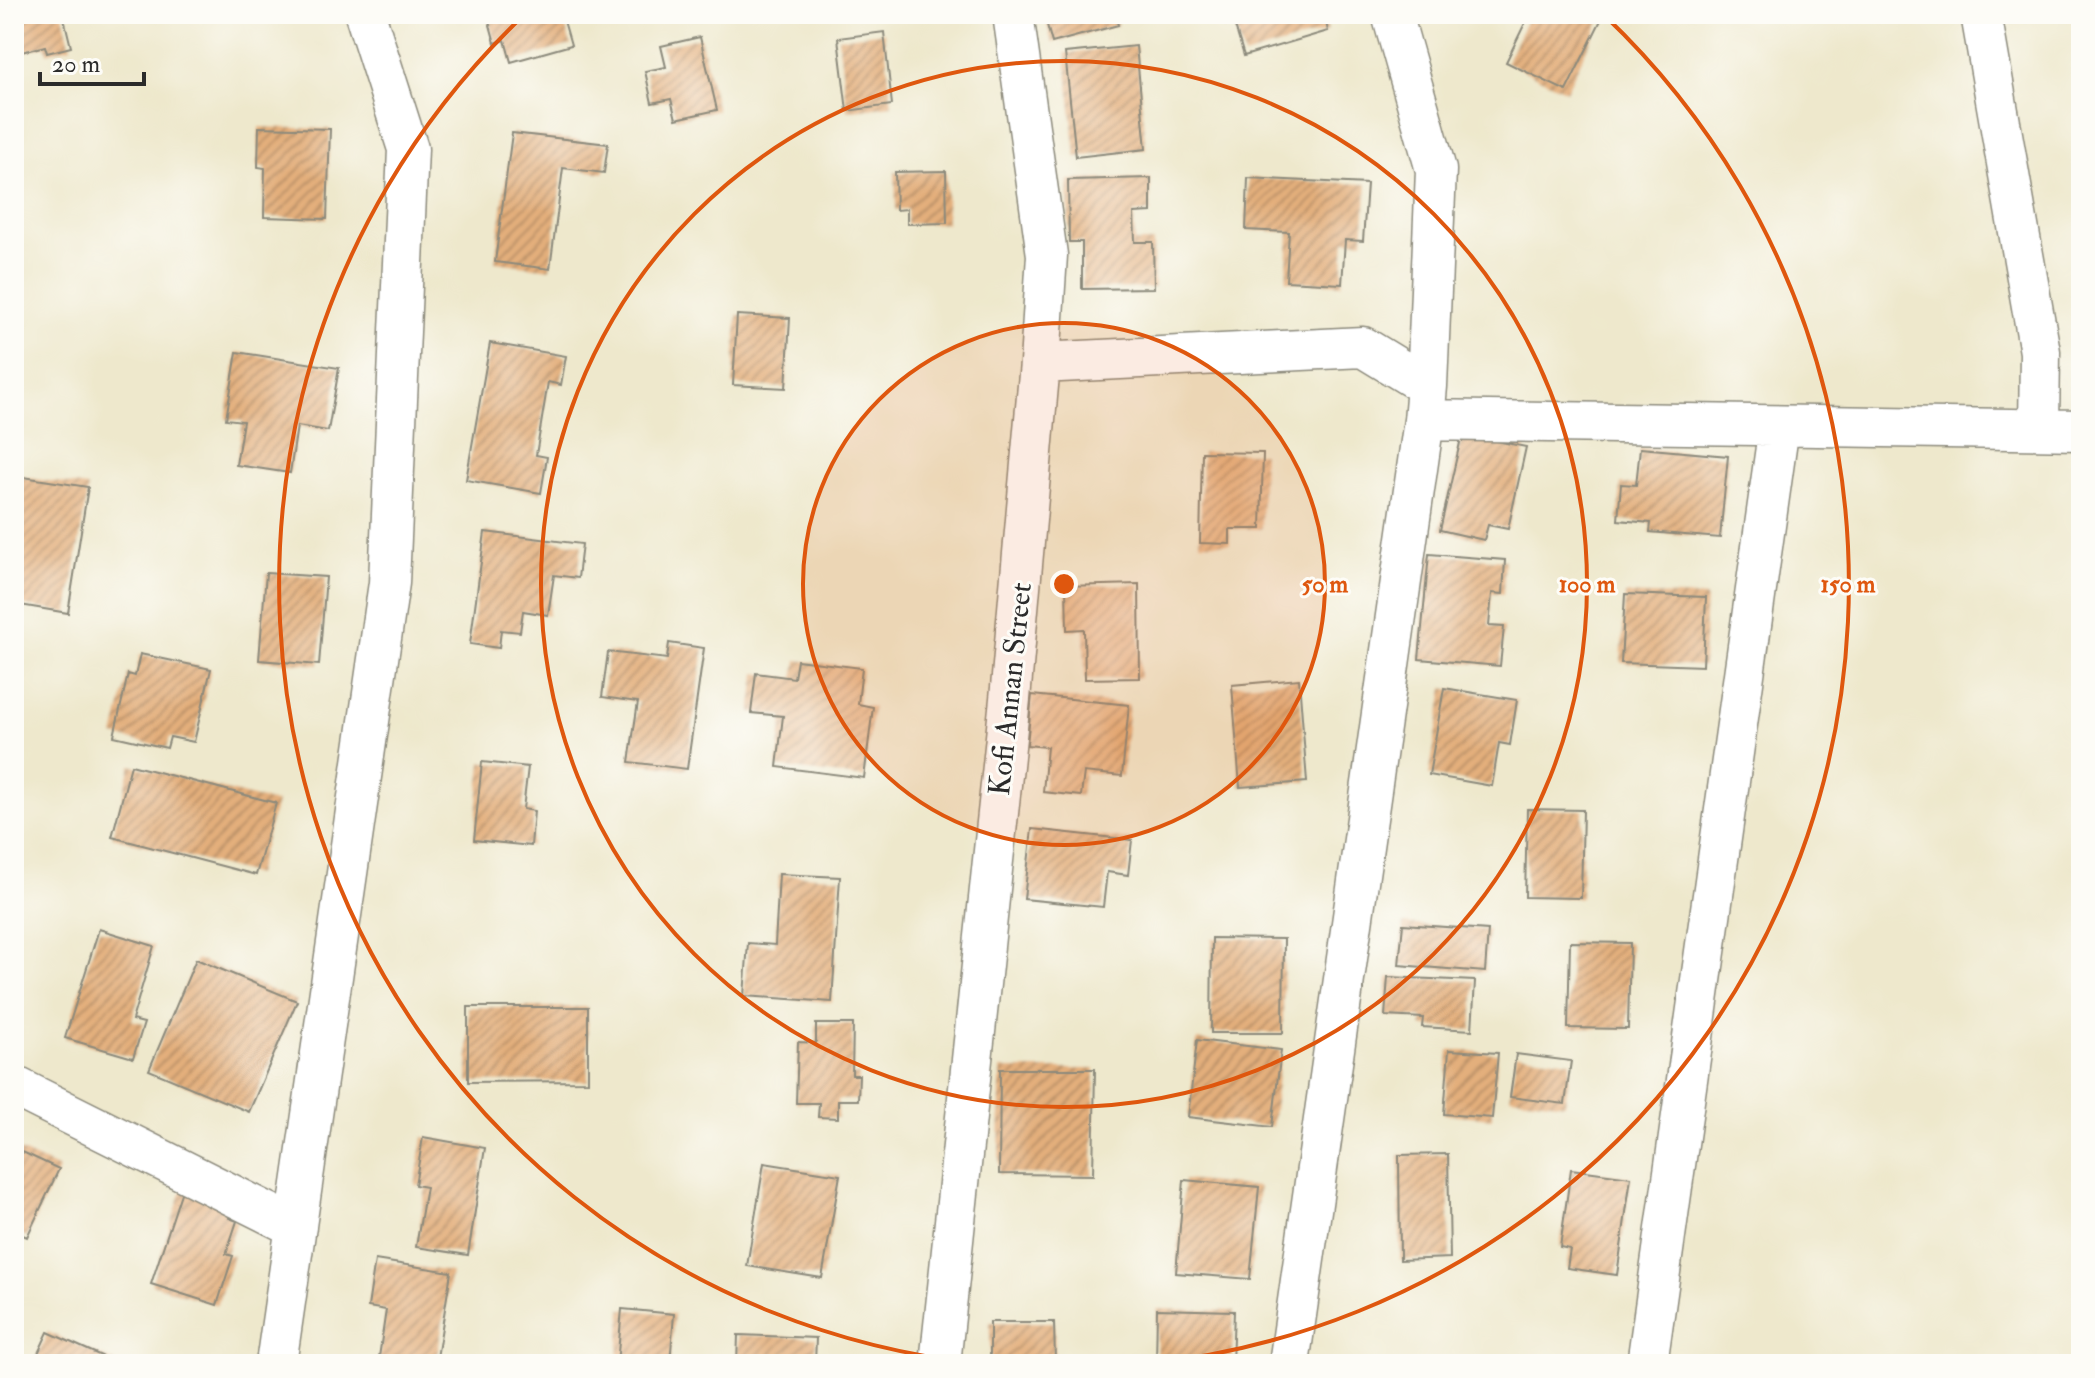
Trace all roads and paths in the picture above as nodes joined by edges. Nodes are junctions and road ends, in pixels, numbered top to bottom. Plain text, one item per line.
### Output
1 (365, 14) edge
2 (1013, 14) edge
3 (1392, 14) edge
4 (1981, 14) edge
5 (1040, 363) junction
6 (1425, 403) junction
7 (1779, 426) junction
8 (2039, 429) junction
9 (2081, 430) edge
10 (14, 1086) edge
11 (296, 1227) junction
12 (276, 1364) edge
13 (940, 1364) edge
14 (1289, 1364) edge
15 (1647, 1364) edge

1 - 11 street
2 - 5 street, Kofi Annan Street
3 - 6 street
4 - 8 street
5 - 6 street
5 - 13 street, Kofi Annan Street
6 - 7 street
6 - 14 street
7 - 8 street
7 - 15 street
8 - 9 street
10 - 11 street
11 - 12 street

